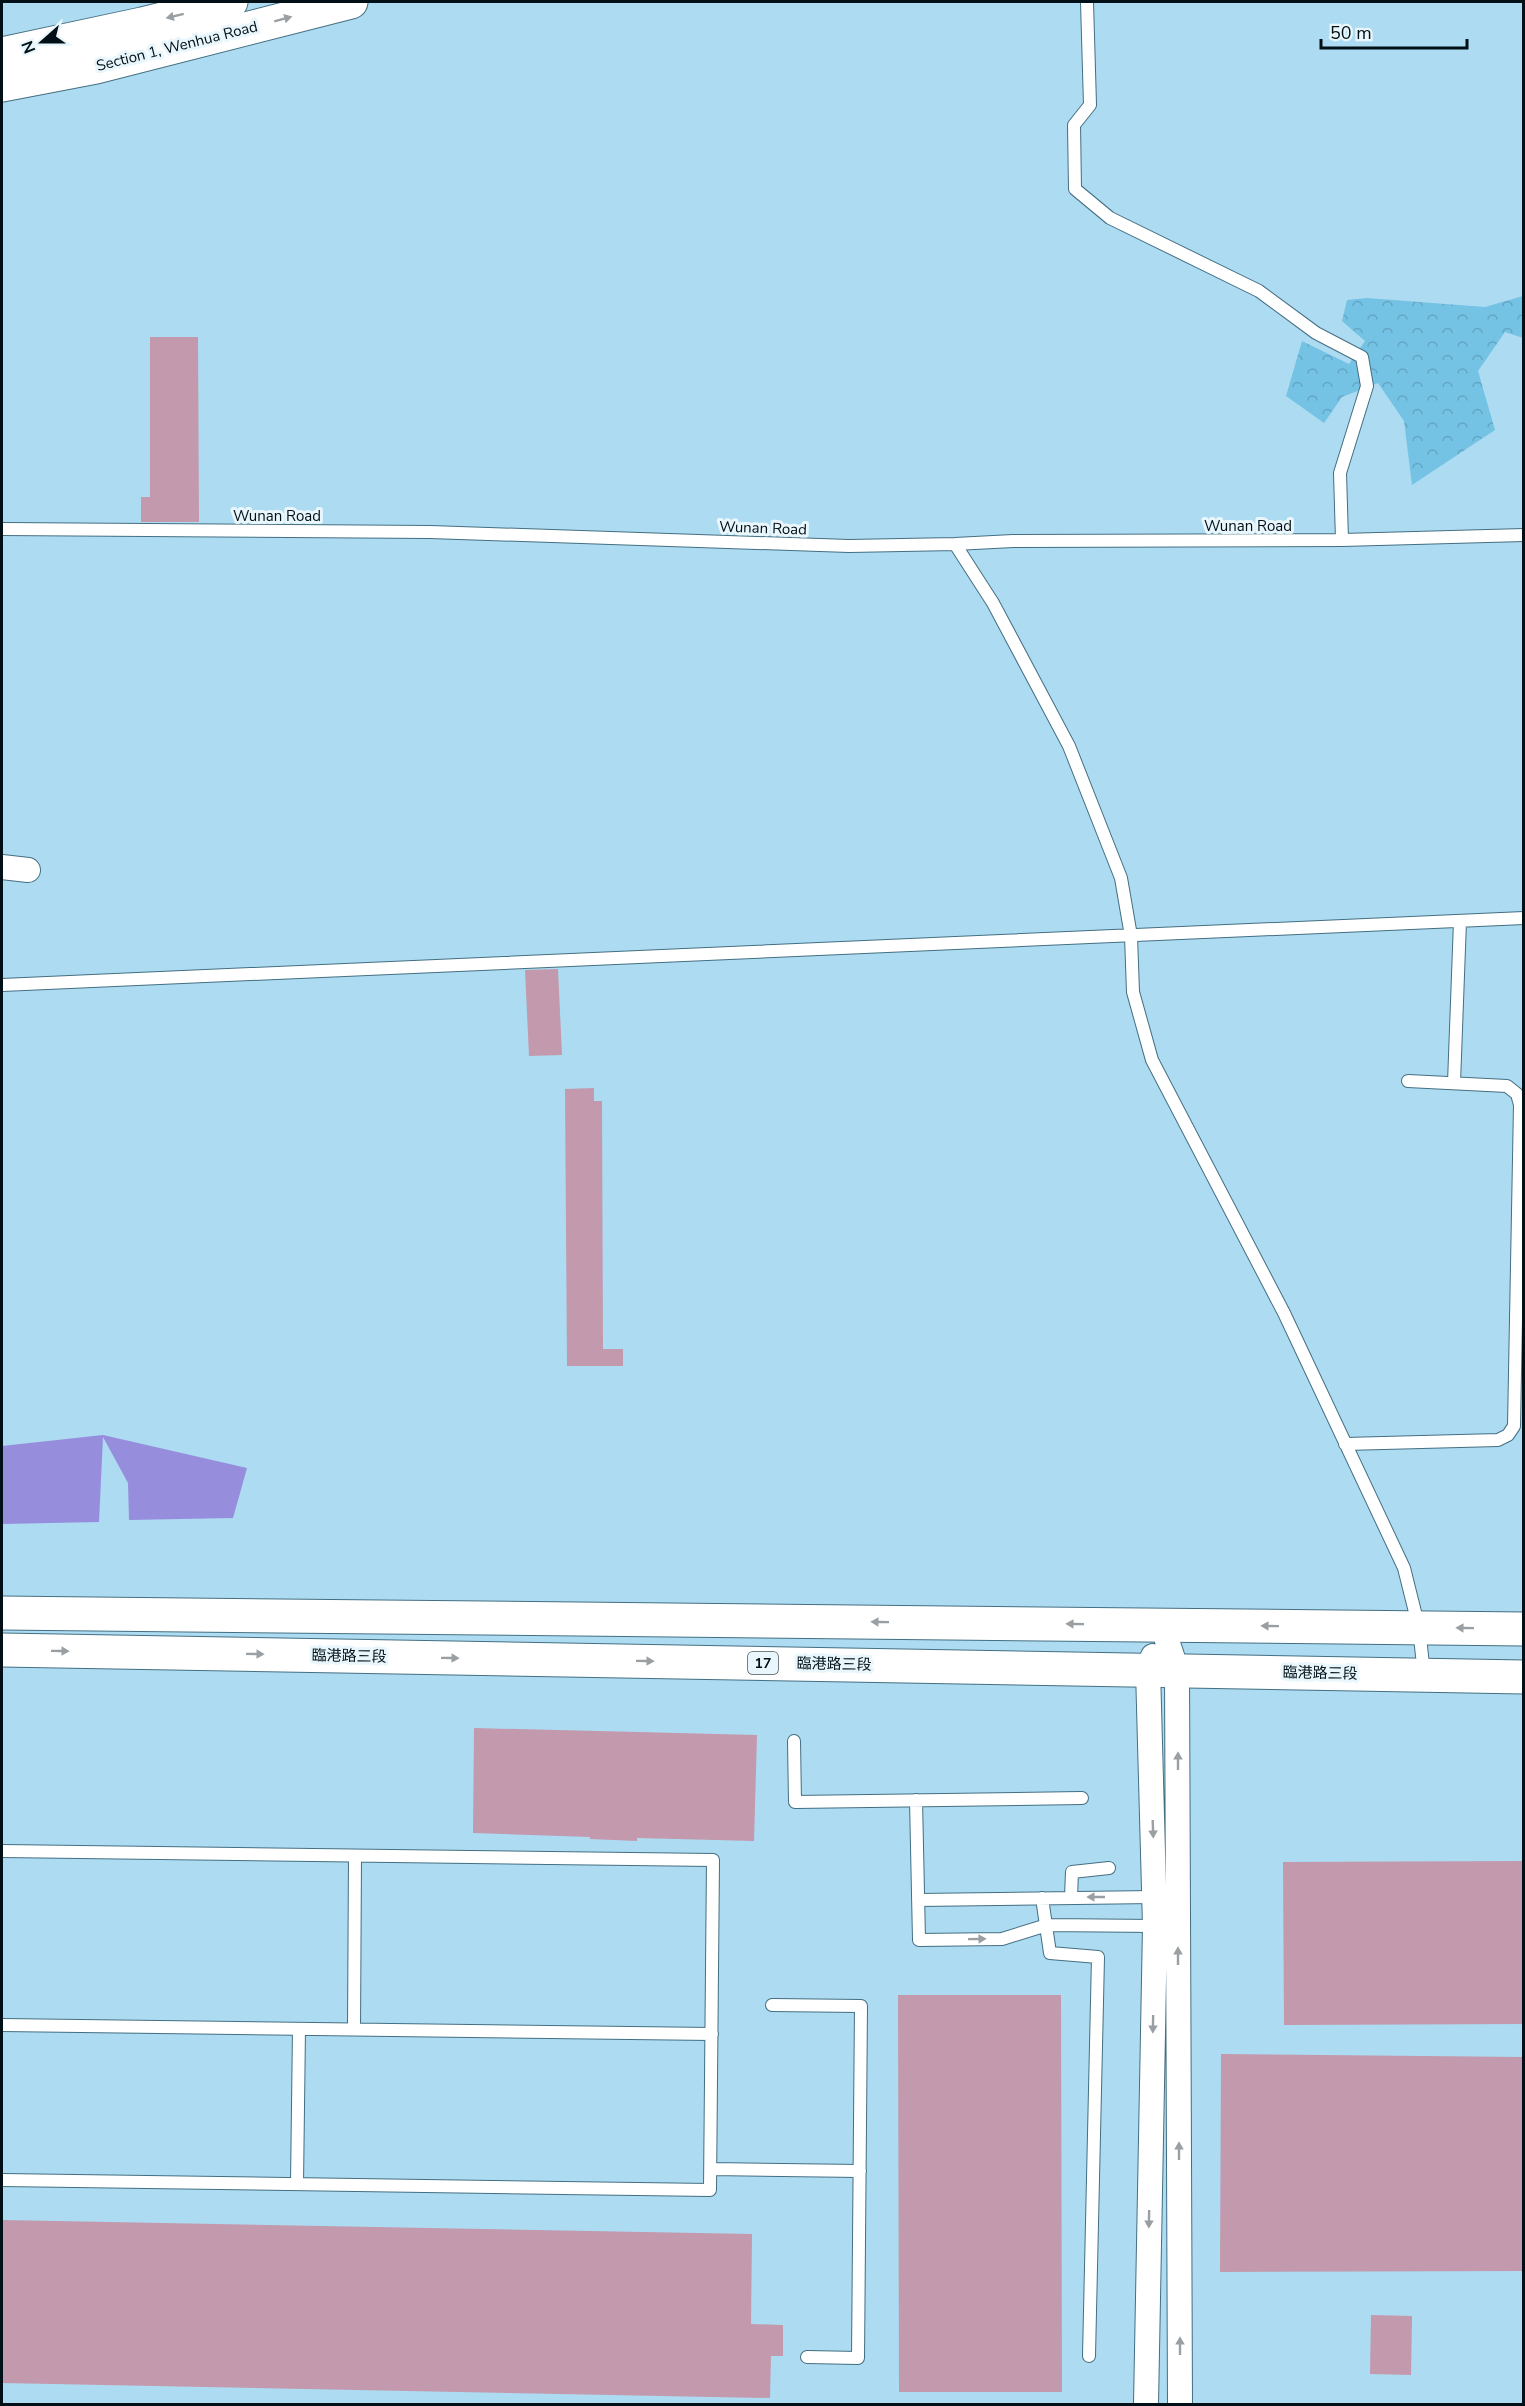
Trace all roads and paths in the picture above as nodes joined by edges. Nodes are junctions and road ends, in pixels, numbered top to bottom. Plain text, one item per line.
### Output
1 (231, 2) edge
2 (351, 2) edge
3 (1087, 2) edge
4 (244, 15) edge
5 (2, 54) edge
6 (2, 85) edge
7 (2, 529) edge
8 (1524, 535) edge
9 (1342, 540) junction
10 (955, 544) junction
11 (2, 867) edge
12 (28, 870) dead end
13 (1524, 918) edge
14 (1460, 921) junction
15 (1131, 936) junction
16 (2, 985) edge
17 (1408, 1081) dead end
18 (1454, 1083) junction
19 (1345, 1444) junction
20 (2, 1613) edge
21 (1162, 1625) junction
22 (1419, 1628) junction
23 (1524, 1629) edge
24 (2, 1650) edge
25 (1163, 1670) junction
26 (1425, 1675) junction
27 (1524, 1677) edge
28 (794, 1741) dead end
29 (1082, 1798) dead end
30 (916, 1800) junction
31 (2, 1851) edge
32 (355, 1856) junction
33 (1109, 1868) dead end
34 (1071, 1897) junction
35 (1155, 1897) junction
36 (1042, 1898) junction
37 (918, 1900) junction
38 (1047, 1924) junction
39 (1155, 1926) junction
40 (772, 2005) dead end
41 (2, 2025) edge
42 (299, 2029) junction
43 (354, 2029) junction
44 (712, 2034) junction
45 (711, 2169) junction
46 (860, 2171) junction
47 (2, 2180) edge
48 (297, 2184) junction
49 (1089, 2356) dead end
50 (807, 2357) dead end
51 (1146, 2404) edge
52 (1180, 2404) edge

1 -> 5 main road, Section 1, Wenhua Road
4 -> 2 main road, Section 1, Wenhua Road
3 - 9 lane
4 - 6 main road, Section 1, Wenhua Road
7 - 10 lane, Wunan Road
8 - 9 lane, Wunan Road
9 - 10 lane, Wunan Road
10 - 15 lane
11 - 12 street
13 - 14 lane
14 - 15 lane
14 - 18 lane
15 - 16 lane
15 - 19 lane
17 - 18 lane
18 - 19 lane
19 - 22 lane
21 -> 20 main road
22 -> 21 main road
21 - 25 street
23 -> 22 main road
22 - 26 lane
24 -> 25 main road, 臨港路三段 / 17
25 - 26 main road, 臨港路三段 / 17
25 -> 35 street
52 -> 25 street
26 - 27 main road, 臨港路三段 / 17
28 - 30 lane
29 - 30 lane
30 - 37 lane
31 - 32 lane
32 - 43 lane
32 - 44 lane
33 - 34 lane
35 -> 34 lane
34 - 36 lane
35 - 39 street
36 - 37 lane
36 - 38 lane
37 -> 38 lane
38 - 39 lane
38 - 49 lane
39 -> 51 street
40 - 46 lane
41 - 42 lane
42 - 43 lane
42 - 48 lane
43 - 44 lane
44 - 45 lane
45 - 46 lane
45 - 48 lane
46 - 50 lane
47 - 48 lane

